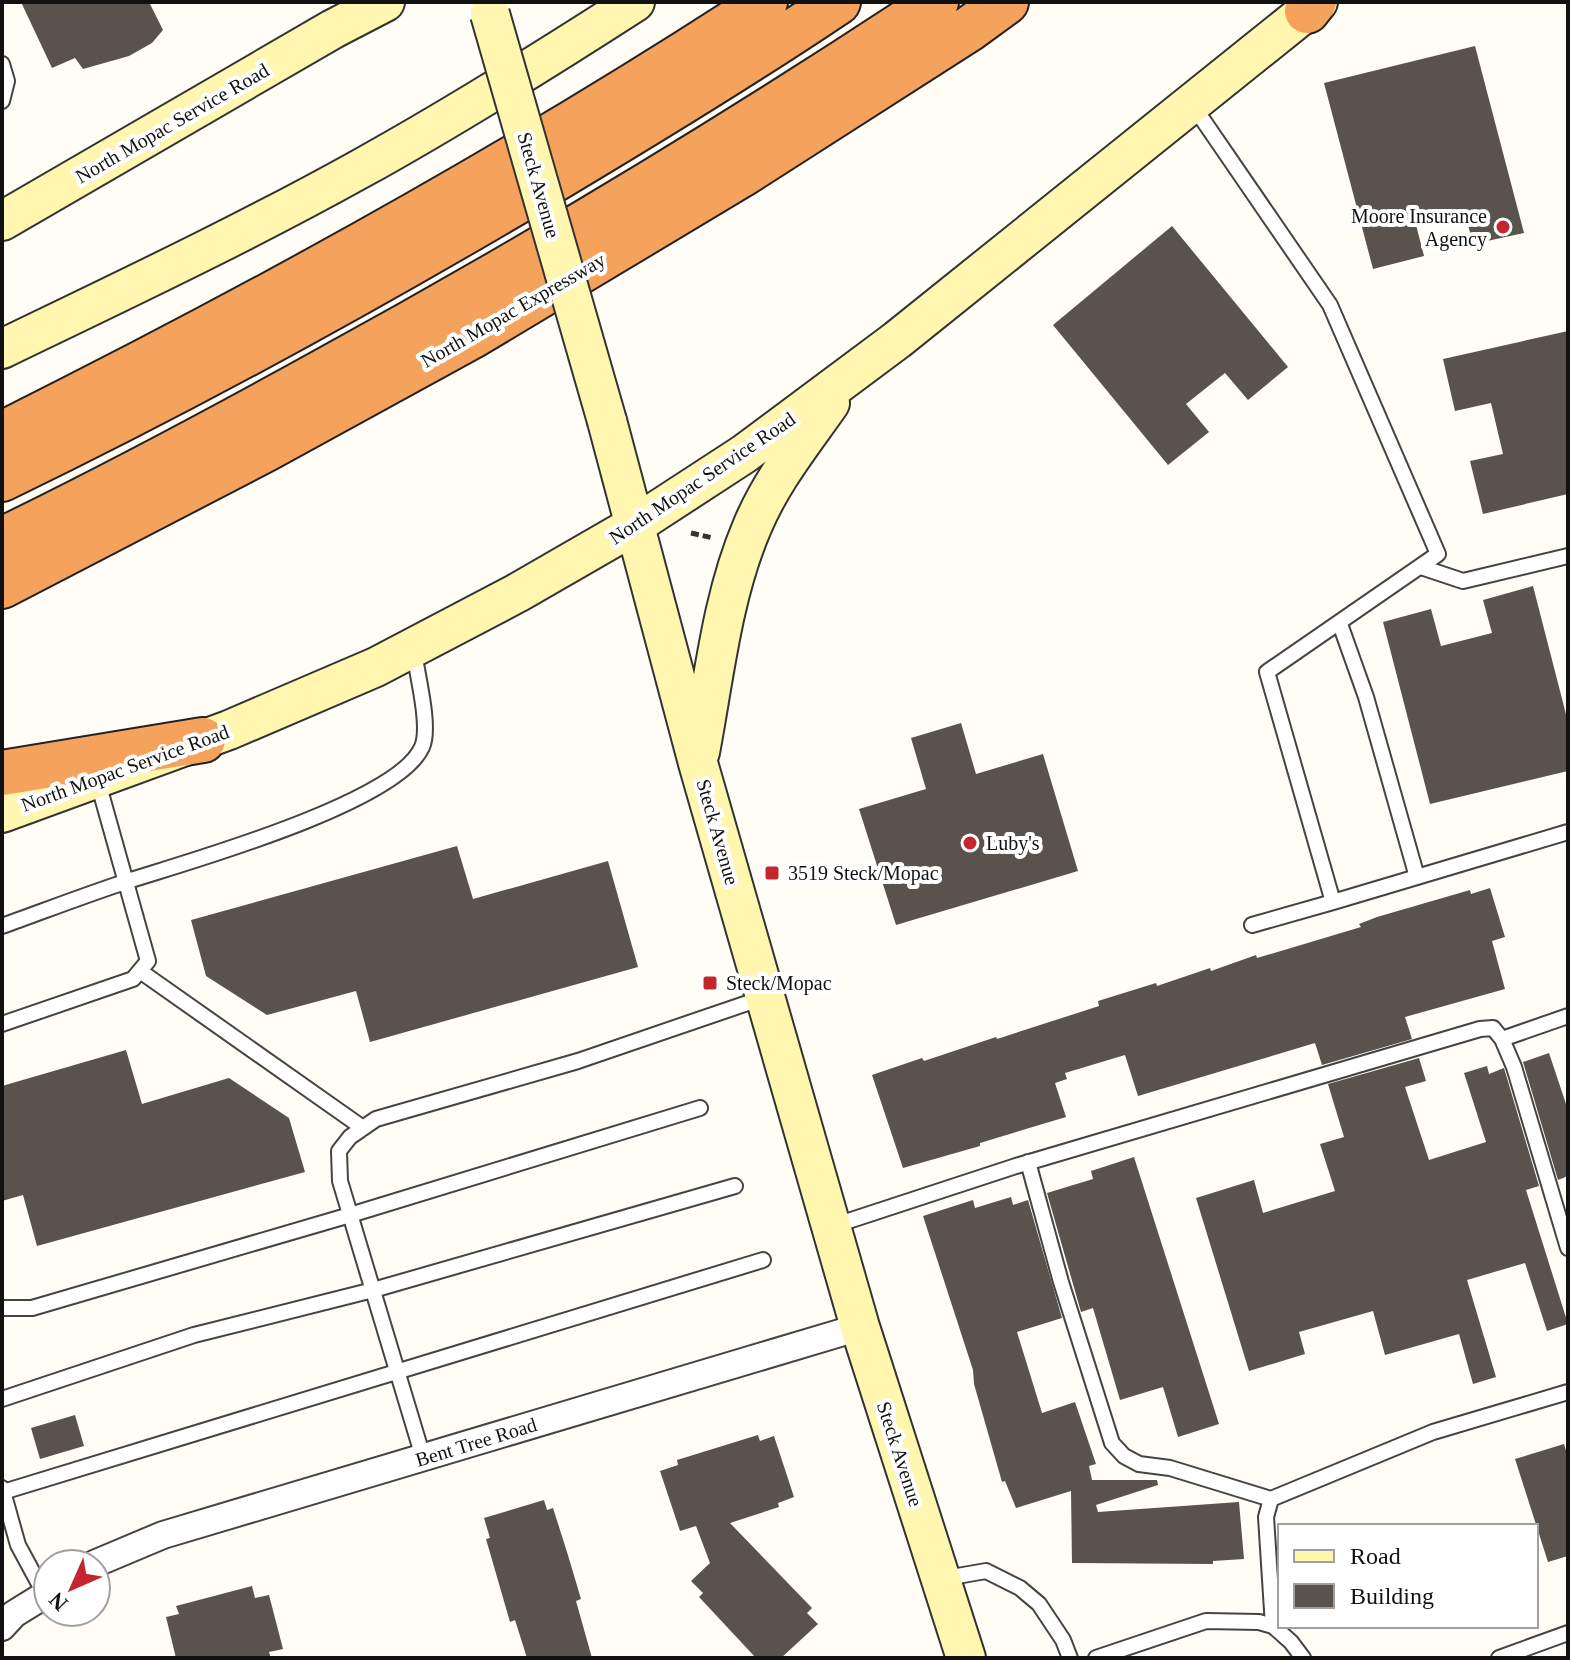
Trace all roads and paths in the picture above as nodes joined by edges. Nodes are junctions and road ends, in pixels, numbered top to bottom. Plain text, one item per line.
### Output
1 (385, 2) edge
2 (635, 2) edge
3 (765, 2) edge
4 (838, 2) edge
5 (936, 2) edge
6 (1006, 2) edge
7 (1313, 5) edge
8 (488, 8) edge
9 (344, 16) edge
10 (2, 64) edge
11 (2, 101) edge
12 (1192, 104) junction
13 (2, 221) edge
14 (2, 349) edge
15 (850, 376) junction
16 (2, 434) edge
17 (2, 479) edge
18 (635, 525) junction
19 (691, 533) dead end
20 (2, 540) edge
21 (722, 540) dead end
22 (1568, 556) edge
23 (1421, 567) junction
24 (2, 586) edge
25 (1340, 624) junction
26 (413, 647) junction
27 (203, 740) junction
28 (698, 763) junction
29 (2, 773) edge
30 (97, 778) junction
31 (2, 813) edge
32 (1568, 832) edge
33 (1417, 877) junction
34 (126, 882) junction
35 (1333, 902) junction
36 (1252, 925) dead end
37 (2, 926) edge
38 (140, 971) junction
39 (765, 997) junction
40 (1568, 1016) edge
41 (2, 1024) edge
42 (1502, 1039) junction
43 (700, 1108) dead end
44 (363, 1128) junction
45 (1028, 1162) junction
46 (735, 1186) dead end
47 (350, 1215) junction
48 (831, 1227) junction
49 (1568, 1248) edge
50 (763, 1260) dead end
51 (373, 1290) junction
52 (2, 1308) edge
53 (860, 1327) junction
54 (398, 1373) junction
55 (1568, 1392) edge
56 (2, 1399) edge
57 (423, 1457) junction
58 (2, 1490) edge
59 (1271, 1499) junction
60 (112, 1556) edge
61 (32, 1570) edge
62 (940, 1579) junction
63 (32, 1603) edge
64 (1273, 1626) junction
65 (2, 1627) edge
66 (1568, 1633) edge
67 (966, 1658) edge
68 (1070, 1658) edge
69 (1096, 1658) edge
70 (1303, 1658) edge
71 (1499, 1658) edge

1 - 9 main road, North Mopac Service Road
2 - 14 main road
3 - 16 highway
4 - 17 highway
5 - 20 highway
6 - 24 highway, North Mopac Expressway
7 - 12 main road, North Mopac Service Road
8 - 18 main road, Steck Avenue, bridge
9 - 13 main road, North Mopac Service Road
10 - 11 lane
12 - 15 main road, North Mopac Service Road
12 - 23 lane
15 - 18 main road, North Mopac Service Road
15 - 28 main road
18 - 26 main road, North Mopac Service Road
18 - 28 main road, Steck Avenue
19 - 21 path
22 - 23 lane
23 - 25 lane
25 - 33 lane
25 - 35 lane
26 - 27 main road, North Mopac Service Road
26 - 34 lane
27 - 29 highway
27 - 30 main road, North Mopac Service Road
28 - 39 main road, Steck Avenue
30 - 31 main road, North Mopac Service Road
30 - 34 lane
32 - 33 lane
33 - 35 lane
34 - 37 lane
34 - 38 lane
35 - 36 lane
38 - 41 lane
38 - 44 lane
39 - 44 lane
39 - 48 main road, Steck Avenue
40 - 42 lane
42 - 45 lane
42 - 49 lane
43 - 47 lane
44 - 47 lane
45 - 48 lane
45 - 59 lane
46 - 51 lane
47 - 51 lane
47 - 52 lane
48 - 53 main road, Steck Avenue
50 - 54 lane
51 - 54 lane
51 - 56 lane
53 - 57 street, Bent Tree Road
53 - 62 main road, Steck Avenue
54 - 57 lane
54 - 58 lane
55 - 59 lane
57 - 60 street, Bent Tree Road
58 - 61 lane
59 - 64 lane
62 - 67 main road, Steck Avenue
62 - 68 lane
63 - 65 street
64 - 69 lane
64 - 70 lane
66 - 71 lane

